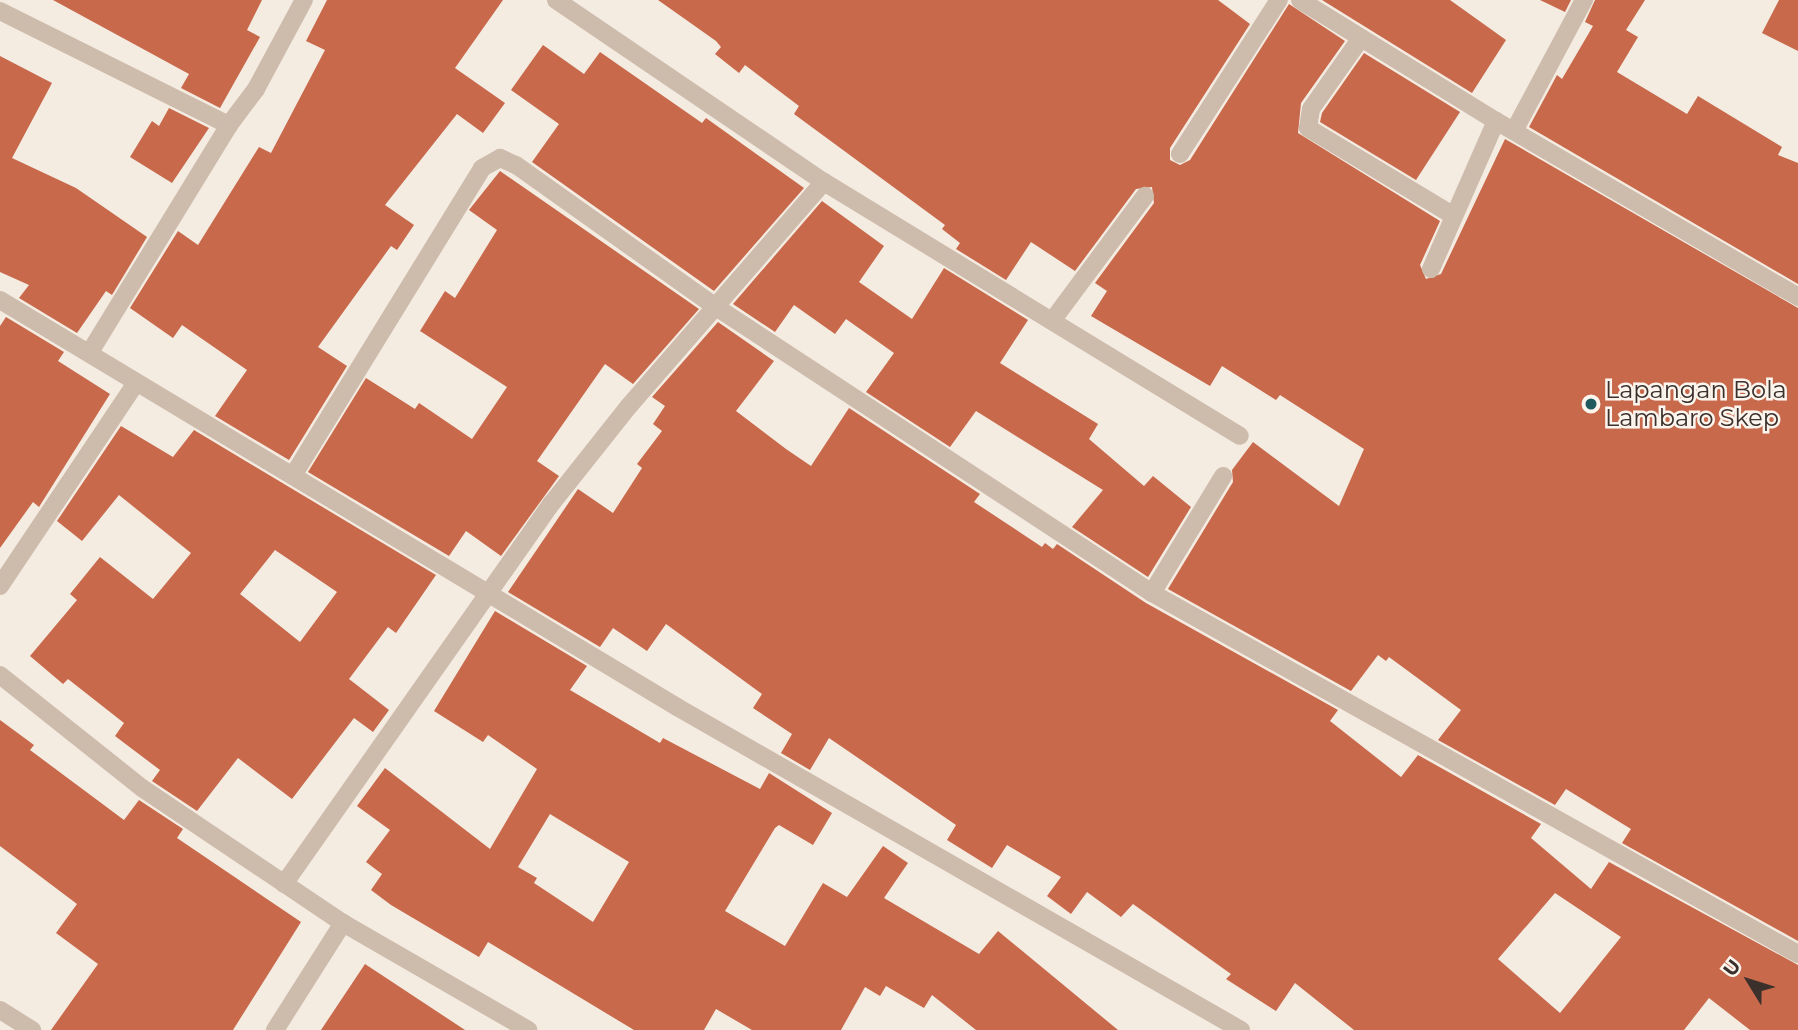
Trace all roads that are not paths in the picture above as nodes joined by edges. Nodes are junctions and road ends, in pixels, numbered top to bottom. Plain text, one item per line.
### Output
1 (304, 0) edge
2 (556, 0) edge
3 (1279, 0) edge
4 (1300, 0) edge
5 (1584, 0) edge
6 (0, 11) edge
7 (1362, 38) junction
8 (1496, 121) junction
9 (229, 125) junction
10 (1514, 131) junction
11 (1180, 154) dead end
12 (824, 182) junction
13 (1145, 196) dead end
14 (1454, 216) junction
15 (1432, 269) dead end
16 (1798, 297) edge
17 (0, 300) edge
18 (716, 307) junction
19 (1052, 321) junction
20 (90, 352) junction
21 (136, 383) junction
22 (1240, 436) dead end
23 (294, 474) junction
24 (1223, 476) dead end
25 (0, 586) edge
26 (488, 593) junction
27 (1152, 593) junction
28 (0, 675) edge
29 (284, 884) junction
30 (343, 923) junction
31 (1798, 954) edge
32 (0, 1010) edge
33 (32, 1030) edge
34 (275, 1030) edge
35 (528, 1030) edge
36 (1241, 1030) edge

1 - 9 street
2 - 12 street
3 - 11 street
4 - 7 street
5 - 10 street
6 - 9 street
7 - 8 street
7 - 14 street
8 - 10 street
8 - 14 street
9 - 20 street
10 - 16 street
12 - 18 street
12 - 19 street
13 - 19 street
14 - 15 street
17 - 20 street
18 - 23 street
18 - 26 street
18 - 27 street
19 - 22 street
20 - 21 street
21 - 23 street
21 - 25 street
23 - 26 street
24 - 27 street
26 - 29 street
26 - 36 street
27 - 31 street
28 - 29 street
29 - 30 street
30 - 34 street
30 - 35 street
32 - 33 street

